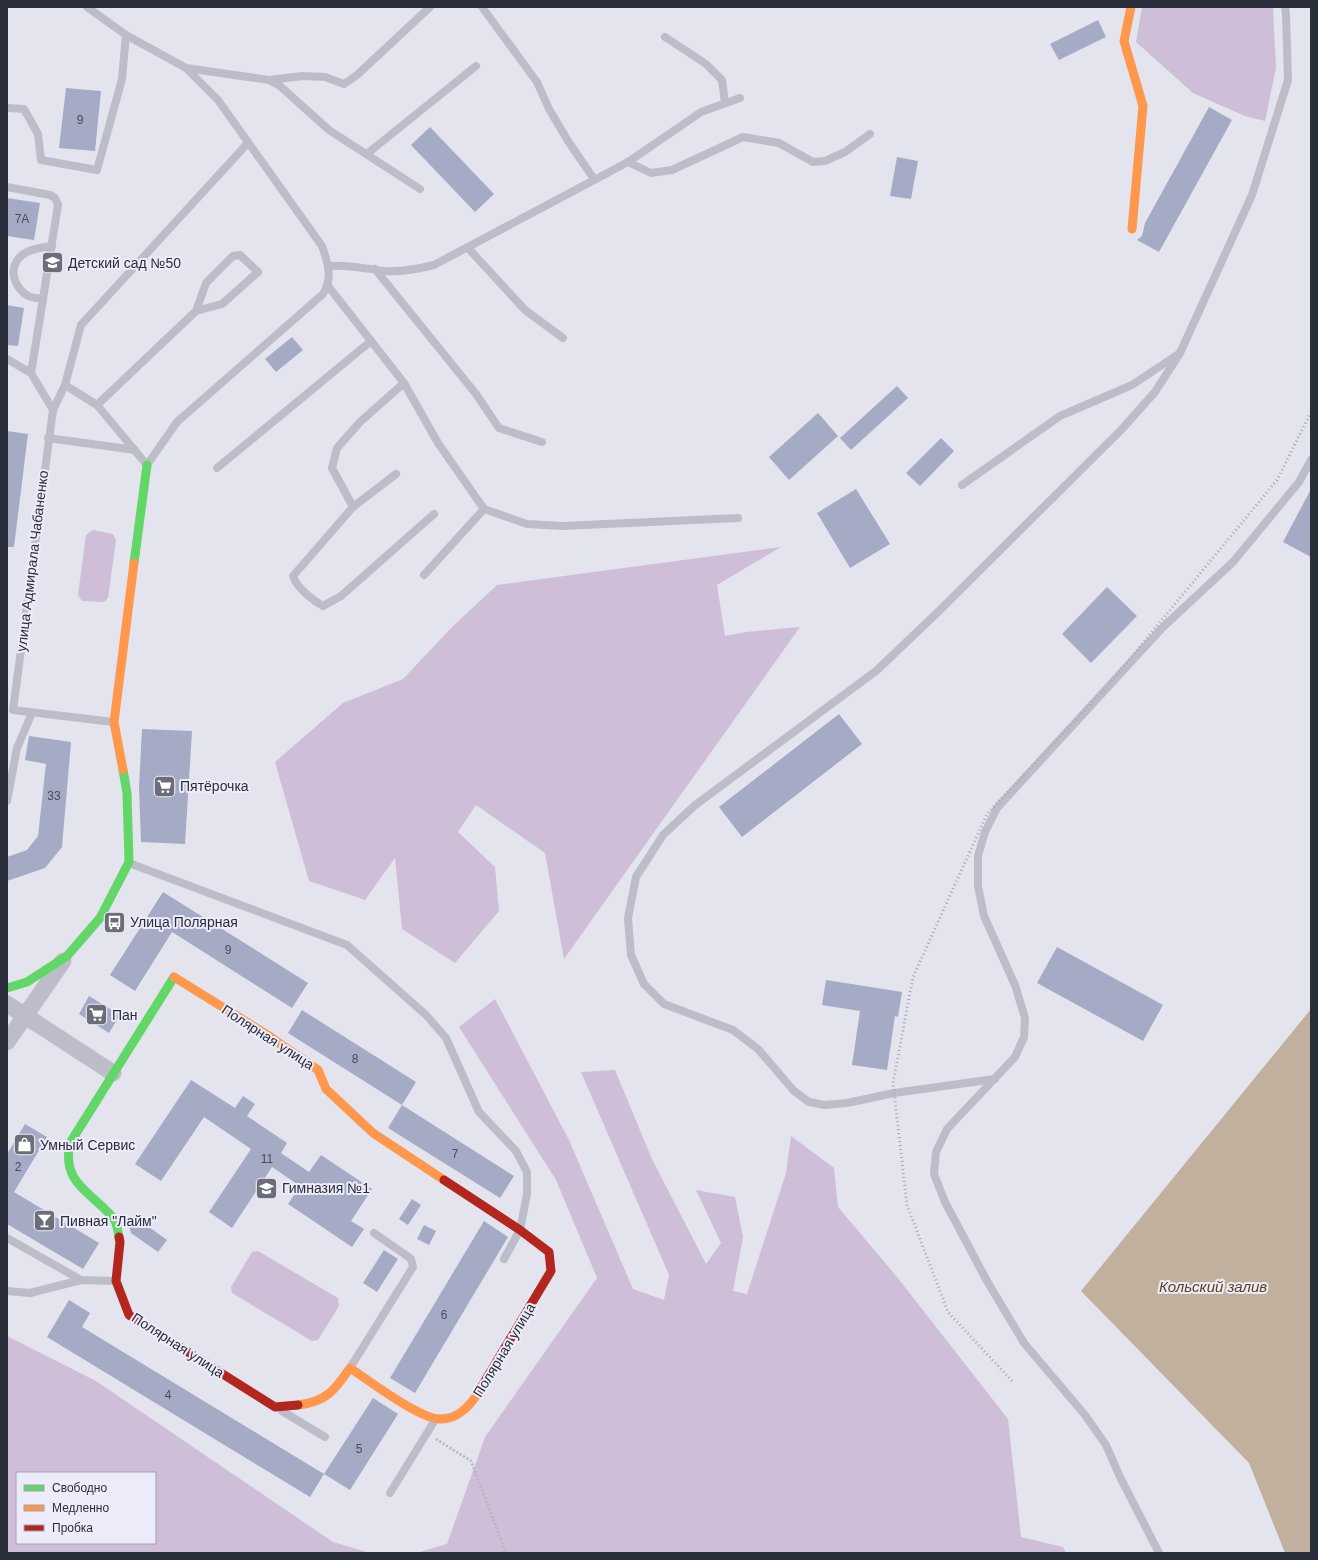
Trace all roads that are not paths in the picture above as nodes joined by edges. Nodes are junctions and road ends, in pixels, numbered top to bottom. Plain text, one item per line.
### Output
1 (88, 7) edge
2 (430, 7) edge
3 (482, 7) edge
4 (1131, 7) edge
5 (1285, 7) edge
6 (126, 35) junction
7 (666, 37) dead end
8 (476, 66) dead end
9 (186, 68) junction
10 (269, 80) junction
11 (740, 98) dead end
12 (725, 104) junction
13 (7, 108) edge
14 (870, 134) dead end
15 (247, 144) junction
16 (368, 153) junction
17 (628, 162) junction
18 (594, 179) junction
19 (7, 187) edge
20 (420, 189) dead end
21 (1132, 229) dead end
22 (52, 246) junction
23 (468, 248) junction
24 (329, 266) junction
25 (375, 269) junction
26 (328, 286) junction
27 (43, 299) junction
28 (196, 311) junction
29 (563, 338) dead end
30 (371, 341) junction
31 (1180, 352) junction
32 (7, 359) edge
33 (31, 373) junction
34 (404, 383) junction
35 (65, 385) junction
36 (97, 405) junction
37 (53, 410) junction
38 (48, 438) junction
39 (542, 442) dead end
40 (135, 450) junction
41 (1311, 460) edge
42 (148, 465) junction
43 (217, 468) dead end
44 (396, 474) dead end
45 (962, 485) dead end
46 (353, 507) junction
47 (484, 509) junction
48 (434, 514) dead end
49 (738, 518) dead end
50 (424, 575) dead end
51 (10, 709) edge
52 (32, 713) junction
53 (114, 722) junction
54 (7, 801) edge
55 (129, 862) junction
56 (67, 956) junction
57 (7, 988) edge
58 (7, 1004) edge
59 (26, 1016) junction
60 (7, 1042) edge
61 (113, 1073) junction
62 (995, 1079) junction
63 (520, 1230) junction
64 (374, 1233) dead end
65 (7, 1238) edge
66 (504, 1258) dead end
67 (81, 1280) junction
68 (116, 1281) junction
69 (7, 1291) edge
70 (350, 1368) junction
71 (275, 1407) junction
72 (436, 1419) junction
73 (325, 1437) dead end
74 (390, 1493) dead end
75 (1159, 1553) edge

1 - 6 lane
2 - 10 lane
3 - 18 lane
4 - 21 street
5 - 31 lane
6 - 9 lane
6 - 13 lane
7 - 12 lane
8 - 16 lane
9 - 10 lane
9 - 15 lane
10 - 16 lane
11 - 12 lane
12 - 17 lane
14 - 17 lane
15 - 24 lane
15 - 35 lane, улица Адмирала Чабаненко
16 - 20 lane
17 - 18 lane
18 - 23 lane
19 - 22 lane
22 - 27 lane
22 - 27 lane
23 - 25 lane
23 - 29 lane
24 - 25 lane
24 - 26 lane
25 - 39 lane
26 - 30 lane
26 - 42 lane
27 - 33 lane
28 - 28 lane
28 - 36 lane
30 - 34 lane
30 - 43 lane
31 - 45 lane
31 - 62 lane
32 - 33 lane
33 - 37 lane
34 - 46 lane
34 - 47 lane
35 - 36 lane
35 - 37 lane, улица Адмирала Чабаненко
36 - 40 lane
37 - 38 lane, улица Адмирала Чабаненко
38 - 40 lane
38 - 51 lane, улица Адмирала Чабаненко
40 - 42 lane
41 - 62 lane
42 - 53 street
44 - 46 lane
46 - 48 lane
47 - 49 lane
47 - 50 lane
51 - 52 lane, улица Адмирала Чабаненко
52 - 53 lane, улица Адмирала Чабаненко
52 - 54 lane
53 - 55 street
55 - 56 street
55 - 63 lane
56 - 57 street
56 - 59 street
58 - 59 street
59 - 60 street
59 - 61 street
61 - 63 street, Полярная улица
61 - 68 street, Полярная улица
62 - 75 lane
63 - 66 lane
63 - 72 street, Полярная улица
64 - 70 lane
65 - 67 lane
67 - 68 lane
67 - 69 lane
68 - 71 street, Полярная улица
70 - 71 street
70 - 72 street
71 - 73 lane
72 - 74 lane

